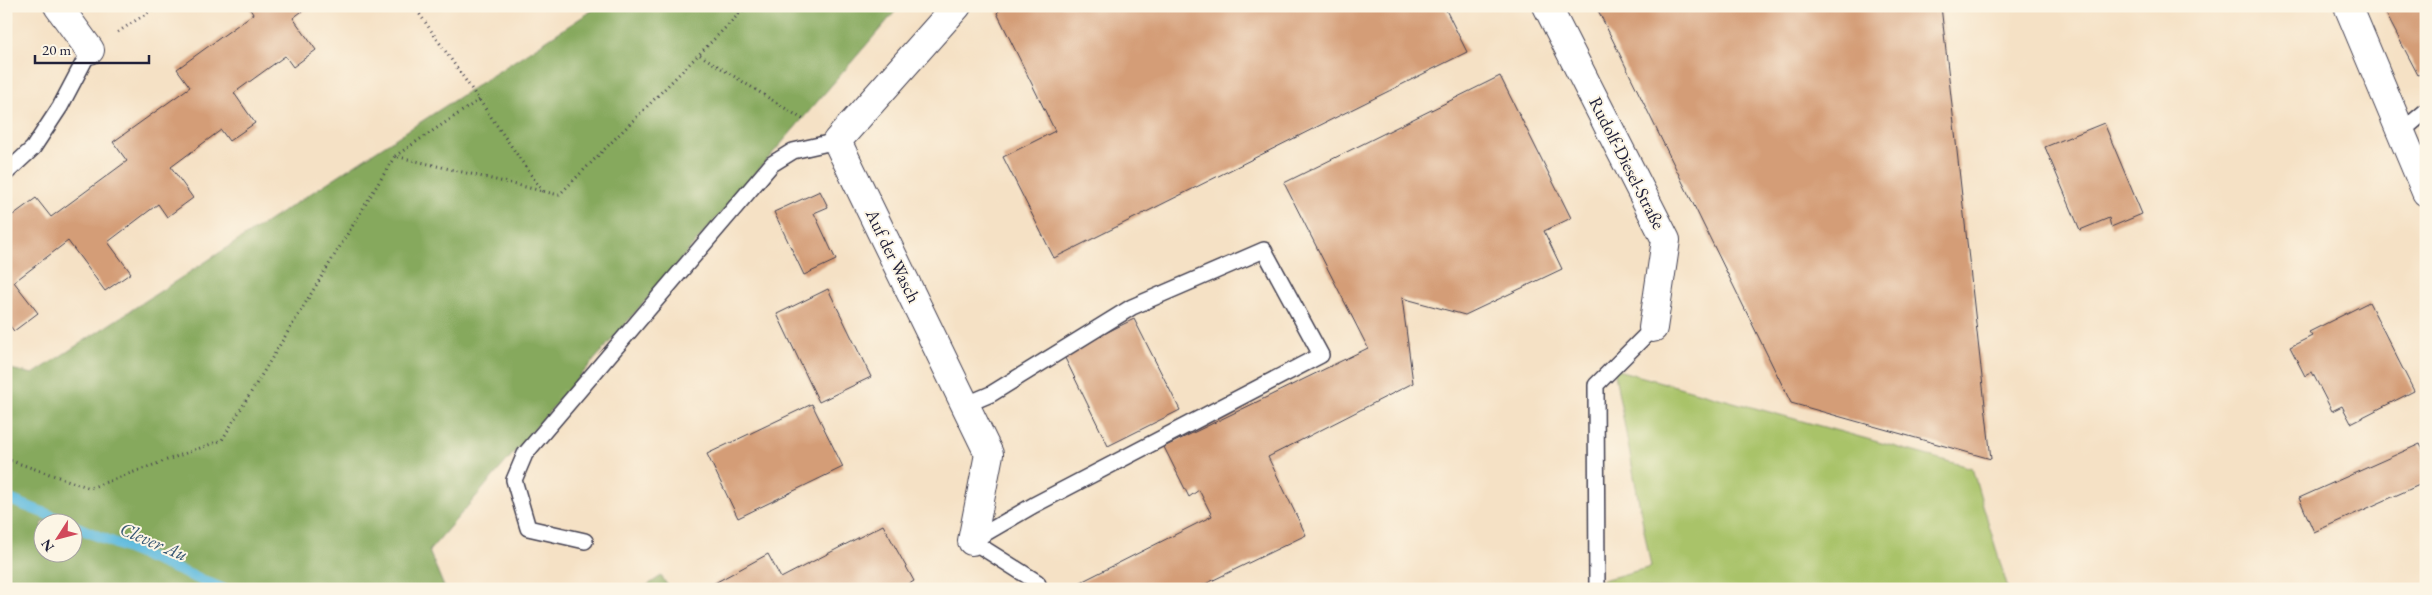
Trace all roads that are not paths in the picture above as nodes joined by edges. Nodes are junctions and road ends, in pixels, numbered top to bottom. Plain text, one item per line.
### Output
1 (58, 6) edge
2 (957, 6) edge
3 (1547, 6) edge
4 (2348, 6) edge
5 (90, 50) joint
6 (2426, 111) edge
7 (2401, 132) junction
8 (837, 141) junction
9 (6, 173) edge
10 (2426, 192) edge
11 (1653, 328) joint
12 (965, 406) junction
13 (585, 541) dead end
14 (972, 541) junction
15 (1040, 589) edge
16 (1597, 589) edge

1 - 5 street
2 - 8 street
3 - 11 street, Rudolf-Diesel-Straße
4 - 7 street
5 - 9 lane
6 - 7 lane
7 - 10 street
8 - 12 street, Auf der Wasch
8 - 13 lane
11 - 16 lane
12 - 14 street, Auf der Wasch
12 - 14 lane
14 - 15 lane

